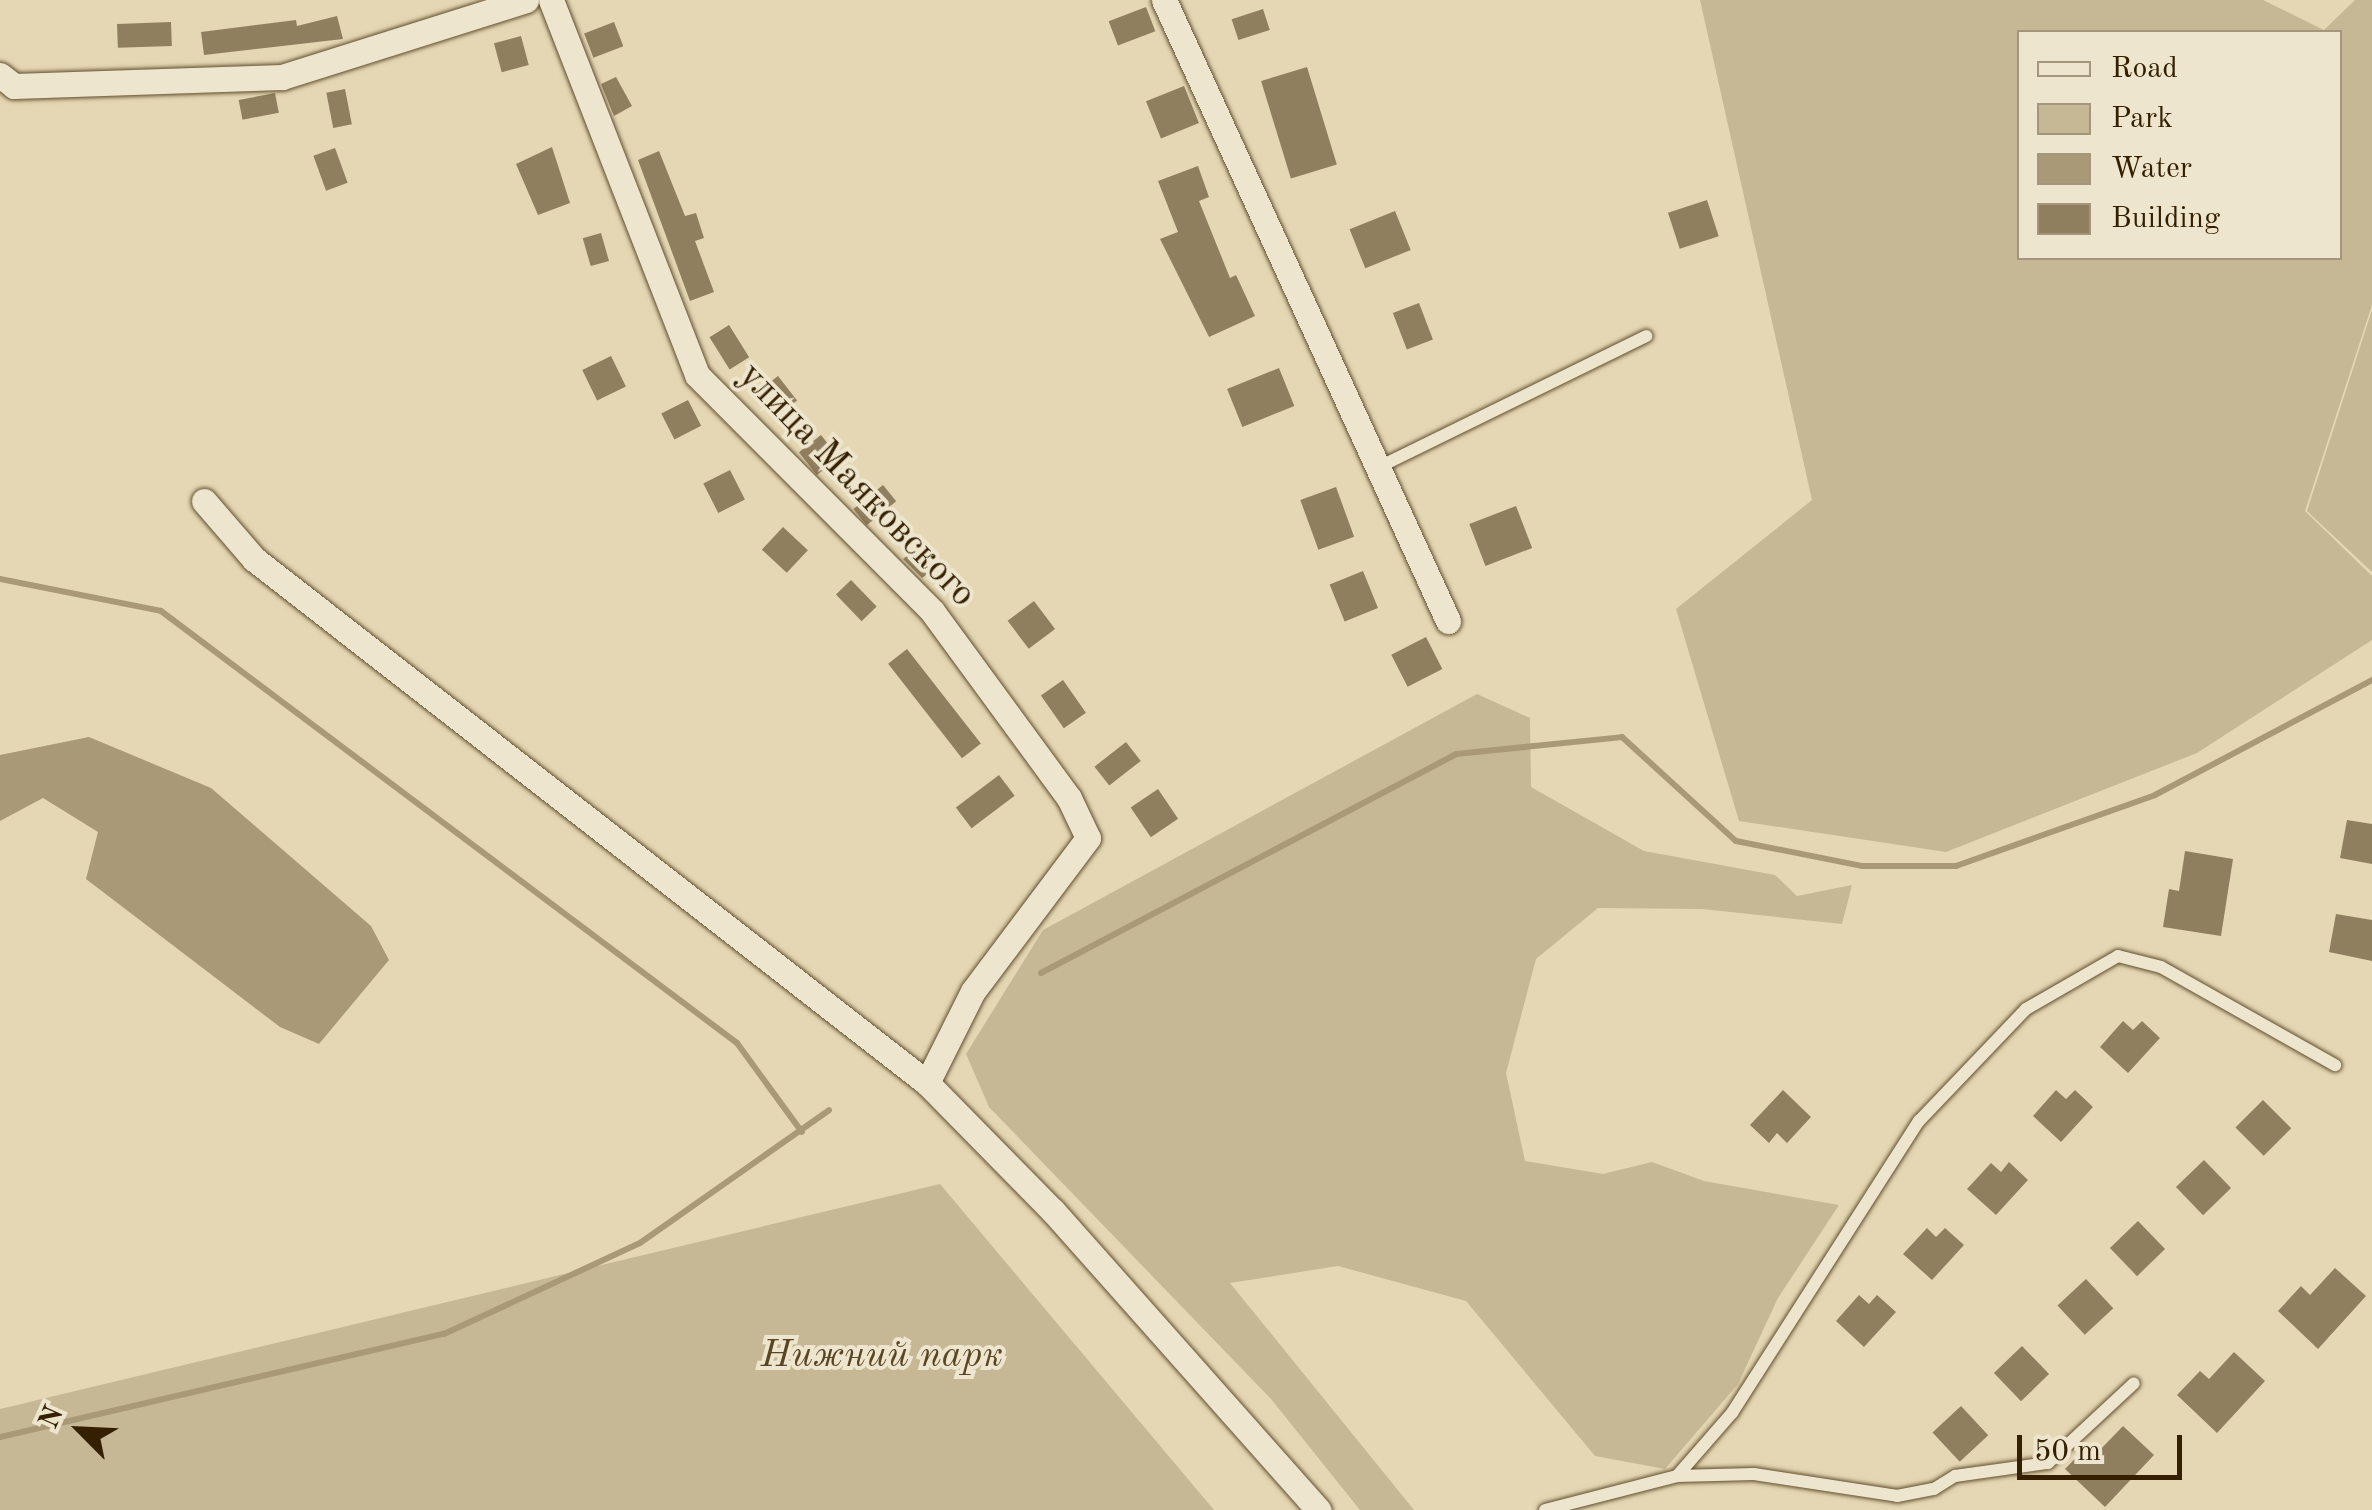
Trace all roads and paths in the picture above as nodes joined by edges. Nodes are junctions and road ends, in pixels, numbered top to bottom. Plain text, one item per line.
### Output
1 (526, 0) edge
2 (551, 0) edge
3 (1164, 0) edge
4 (0, 76) edge
5 (1646, 336) dead end
6 (1375, 469) junction
7 (204, 500) dead end
8 (1448, 620) dead end
9 (2335, 1065) dead end
10 (926, 1083) junction
11 (2134, 1383) dead end
12 (1677, 1476) junction
13 (1318, 1510) edge
14 (1546, 1510) edge

1 - 4 street
2 - 10 street, улица Маяковского
3 - 6 street
5 - 6 lane
6 - 8 street
7 - 10 street
9 - 12 lane
10 - 13 street
11 - 12 lane
12 - 14 lane

